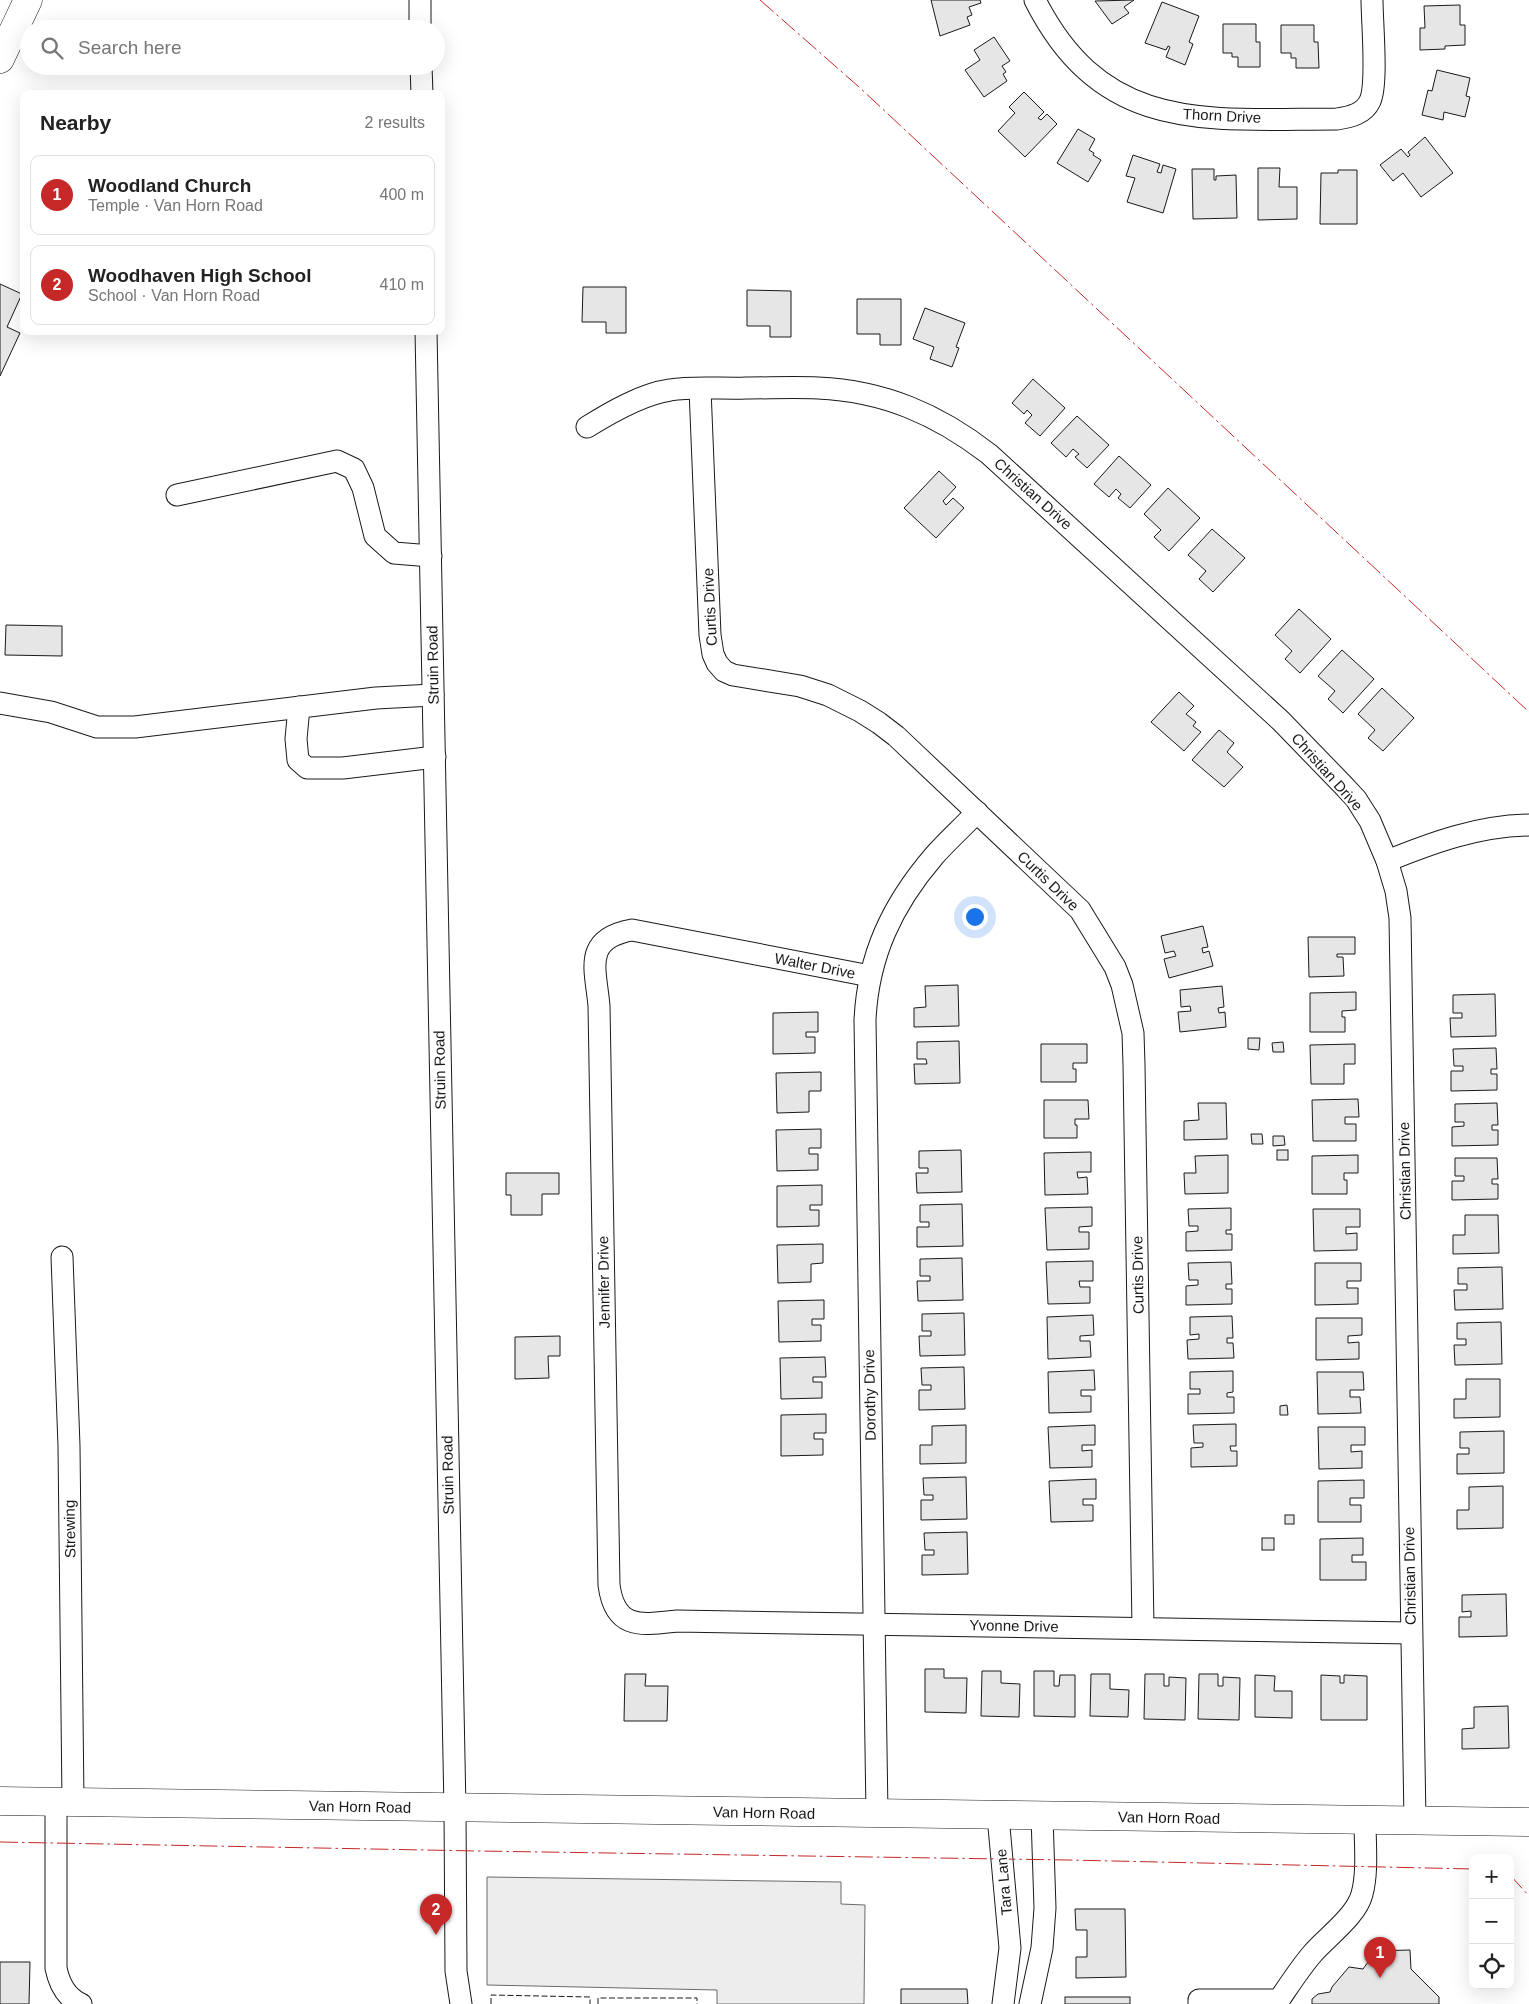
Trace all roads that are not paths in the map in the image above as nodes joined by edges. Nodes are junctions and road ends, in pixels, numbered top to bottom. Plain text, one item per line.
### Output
1 (28, 0) edge
2 (420, 0) edge
3 (1035, 0) edge
4 (1372, 0) edge
5 (420, 20) edge
6 (2, 47) edge
7 (421, 75) edge
8 (422, 90) edge
9 (426, 335) edge
10 (700, 389) junction
11 (587, 427) dead end
12 (177, 495) dead end
13 (431, 556) junction
14 (433, 695) junction
15 (0, 703) edge
16 (299, 707) junction
17 (435, 757) junction
18 (977, 812) junction
19 (1529, 825) edge
20 (1387, 860) junction
21 (599, 948) joint
22 (870, 976) junction
23 (62, 1257) dead end
24 (620, 1614) joint
25 (874, 1624) junction
26 (1143, 1628) junction
27 (1411, 1632) junction
28 (0, 1801) edge
29 (64, 1802) junction
30 (455, 1809) junction
31 (877, 1814) junction
32 (998, 1816) junction
33 (1042, 1816) junction
34 (1365, 1821) junction
35 (1415, 1822) junction
36 (1529, 1822) edge
37 (1010, 1948) junction
38 (1042, 1948) junction
39 (1279, 2002) edge
40 (81, 2004) edge
41 (461, 2004) edge
42 (1003, 2004) edge
43 (1030, 2004) edge
44 (1198, 2004) edge

1 - 6 main road
2 - 5 street
3 - 4 street, Thorn Drive
7 - 8 street
9 - 13 street, Struin Road
10 - 11 street, Christian Drive
10 - 18 street, Curtis Drive
10 - 20 street, Christian Drive
12 - 13 street
13 - 14 street, Struin Road
14 - 16 street
14 - 17 street, Struin Road
15 - 16 street
16 - 17 street
17 - 30 street, Struin Road
18 - 22 street, Walter Drive
18 - 26 street, Curtis Drive
19 - 20 street
20 - 27 street, Christian Drive
21 - 22 street, Walter Drive
21 - 24 street, Jennifer Drive
22 - 25 street, Dorothy Drive
23 - 29 street, Strewing
24 - 25 street, Yvonne Drive
25 - 26 street, Yvonne Drive
25 - 31 street, Dorothy Drive
26 - 27 street, Yvonne Drive
27 - 35 street, Christian Drive
28 - 29 main road, Van Horn Road
29 - 30 main road, Van Horn Road
29 - 40 street, Strewing
30 - 31 main road, Van Horn Road
30 - 41 street, Struin Road
31 - 32 main road, Van Horn Road
32 - 33 main road, Van Horn Road
32 - 37 street, Tara Lane
33 - 34 main road, Van Horn Road
33 - 38 street
34 - 35 main road, Van Horn Road
34 - 39 street
35 - 36 main road, Van Horn Road
37 - 38 street
37 - 42 street, Tara Lane
38 - 43 street
39 - 44 street

